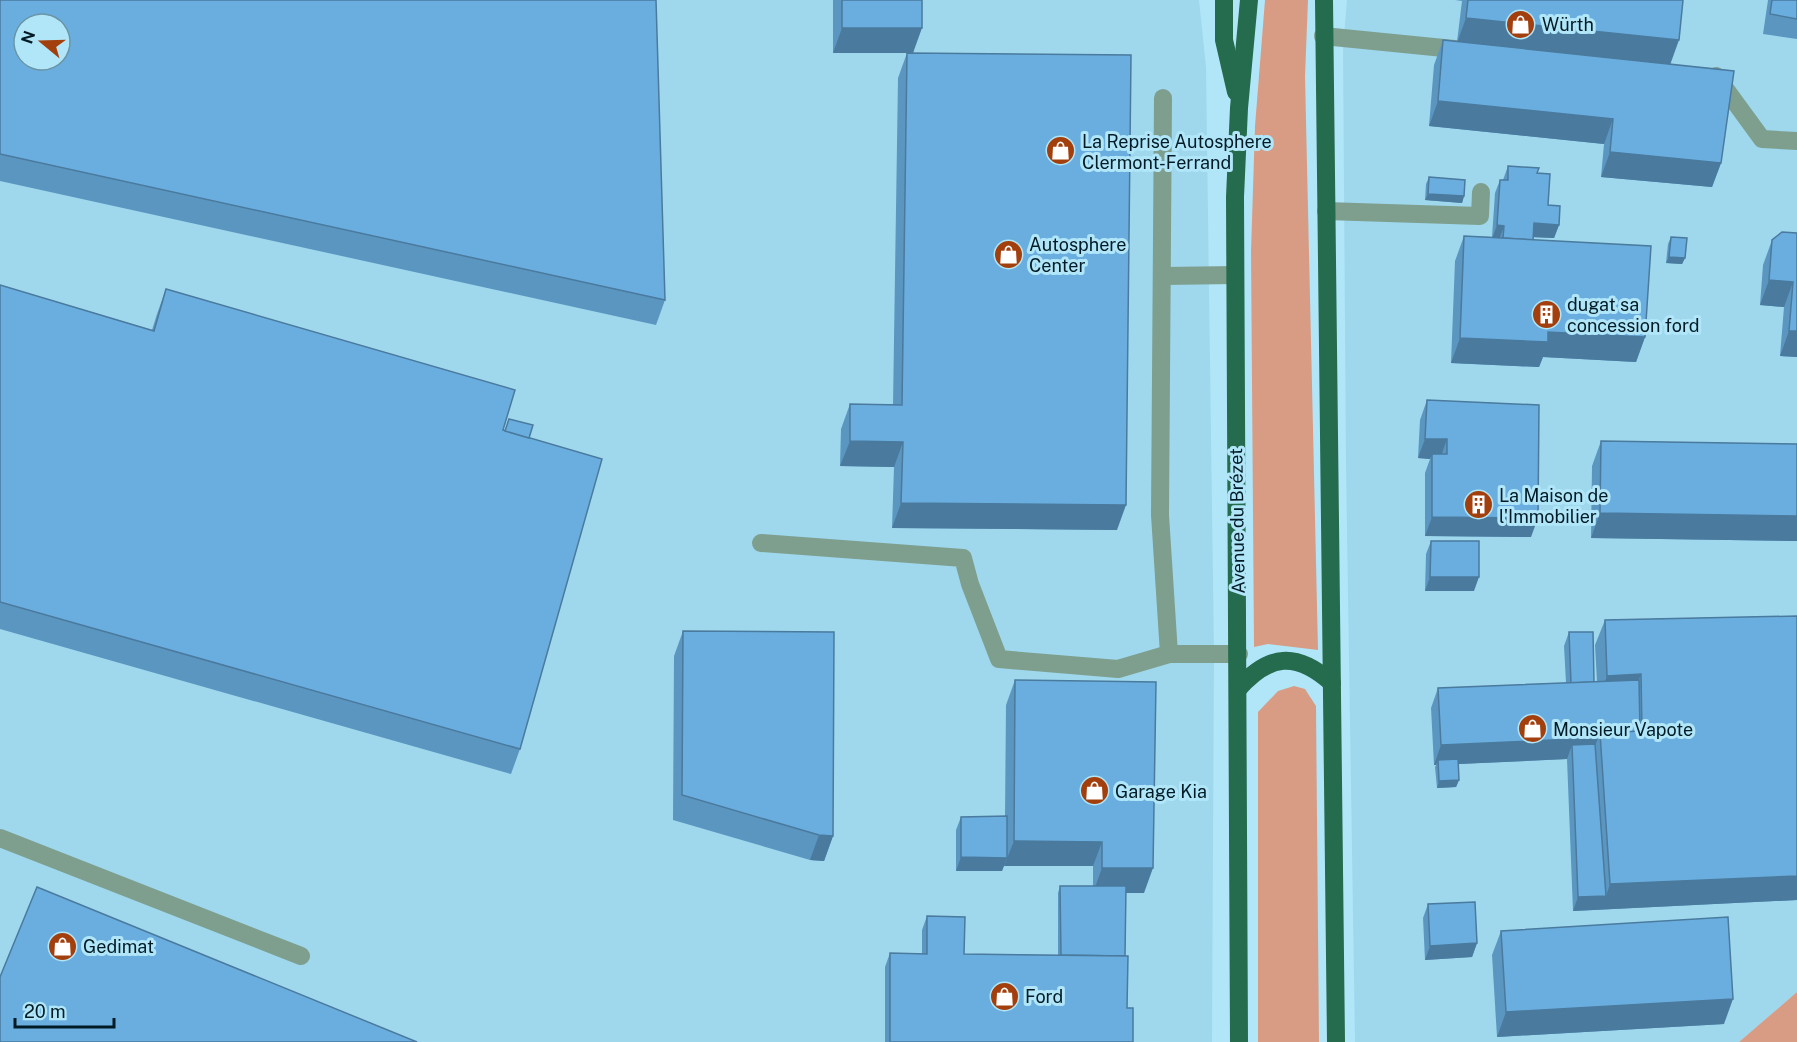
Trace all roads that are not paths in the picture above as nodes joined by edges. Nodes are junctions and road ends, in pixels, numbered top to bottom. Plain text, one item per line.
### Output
1 (1224, 0) edge
2 (1250, 0) edge
3 (1323, 0) edge
4 (1323, 36) junction
5 (1485, 52) edge
6 (1694, 74) edge
7 (1164, 98) dead end
8 (1239, 108) junction
9 (1797, 141) edge
10 (1481, 192) dead end
11 (1326, 212) junction
12 (1235, 275) junction
13 (1164, 276) junction
14 (762, 543) dead end
15 (1169, 654) junction
16 (1239, 654) junction
17 (1332, 683) junction
18 (1238, 689) junction
19 (0, 838) edge
20 (301, 956) dead end
21 (1239, 1042) edge
22 (1336, 1042) edge

1 - 8 main road
2 - 8 main road, Avenue du Brézet
3 - 4 main road
4 - 5 lane
4 - 11 main road
6 - 9 lane
7 - 13 lane
8 - 12 main road, Avenue du Brézet
10 - 11 lane
11 - 17 main road
12 - 13 lane
12 - 16 main road, Avenue du Brézet
13 - 15 lane
14 - 15 lane
15 - 16 lane
16 - 18 main road, Avenue du Brézet
17 - 18 main road
17 - 22 main road
18 - 21 main road, Avenue du Brézet
19 - 20 lane

